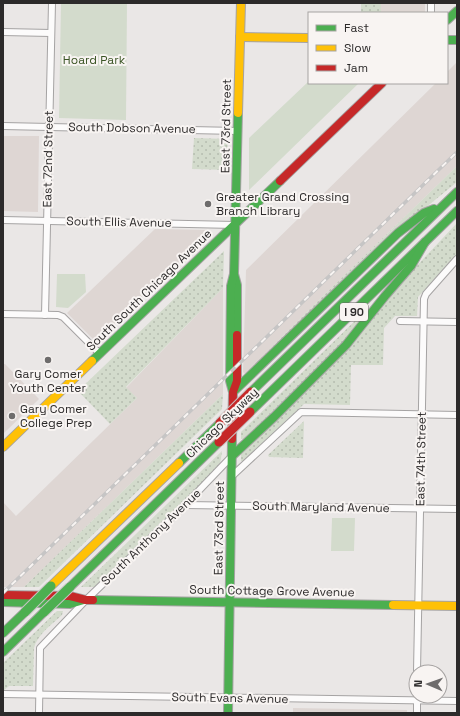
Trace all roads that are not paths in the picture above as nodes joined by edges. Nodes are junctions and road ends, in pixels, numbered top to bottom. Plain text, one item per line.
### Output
1 (52, 3) edge
2 (241, 3) edge
3 (457, 10) edge
4 (448, 19) edge
5 (3, 32) edge
6 (51, 33) junction
7 (240, 37) junction
8 (308, 38) edge
9 (381, 84) edge
10 (3, 126) edge
11 (49, 127) junction
12 (238, 130) junction
13 (457, 192) edge
14 (442, 206) junction
15 (457, 211) edge
16 (3, 220) edge
17 (47, 221) junction
18 (235, 225) junction
19 (425, 242) junction
20 (457, 259) edge
21 (3, 314) edge
22 (45, 315) junction
23 (400, 321) dead end
24 (423, 321) junction
25 (457, 322) edge
26 (100, 354) junction
27 (234, 392) junction
28 (422, 414) junction
29 (457, 415) edge
30 (3, 447) edge
31 (232, 456) junction
32 (232, 476) junction
33 (185, 505) junction
34 (231, 505) junction
35 (420, 508) junction
36 (457, 509) edge
37 (3, 595) edge
38 (86, 600) junction
39 (3, 602) edge
40 (229, 602) junction
41 (418, 605) junction
42 (457, 606) edge
43 (3, 633) edge
44 (3, 652) edge
45 (417, 664) edge
46 (3, 694) edge
47 (39, 695) junction
48 (228, 698) junction
49 (408, 698) edge
50 (39, 713) edge
51 (228, 713) edge

1 - 6 street, East 72nd Street
2 - 7 main road, East 73rd Street
3 - 4 main road
5 - 6 street
6 - 11 street, East 72nd Street
7 - 8 main road
7 - 12 main road, East 73rd Street
9 - 18 main road, South South Chicago Avenue
10 - 11 street, South Dobson Avenue
11 - 12 street, South Dobson Avenue
11 - 17 street, East 72nd Street
12 - 18 main road, East 73rd Street
13 - 14 main road, Chicago Skyway / I 90
14 - 27 main road
14 - 43 main road, Chicago Skyway / I 90, bridge
15 - 19 main road, Chicago Skyway / I 90
16 - 17 street, South Ellis Avenue
17 - 18 street, South Ellis Avenue
17 - 22 street, East 72nd Street
18 - 26 main road, South South Chicago Avenue
18 - 27 main road, East 73rd Street
19 - 31 main road
19 - 44 main road, Chicago Skyway / I 90, bridge
20 - 24 street, East 74th Street
21 - 22 street
22 - 26 street
23 - 24 street
24 - 25 street
24 - 28 street, East 74th Street
26 - 30 main road, South South Chicago Avenue
27 - 31 main road, East 73rd Street
28 - 29 street
28 - 32 street
28 - 35 street, East 74th Street
31 - 32 main road, East 73rd Street
31 - 33 street, South Anthony Avenue
32 - 34 main road, East 73rd Street
33 - 34 street, South Maryland Avenue
33 - 38 street, South Anthony Avenue
34 - 35 street, South Maryland Avenue
34 - 40 main road, East 73rd Street
35 - 36 street, South Maryland Avenue
35 - 41 street, East 74th Street
37 - 38 main road, South Cottage Grove Avenue
38 - 39 main road, South Cottage Grove Avenue
38 - 40 main road, South Cottage Grove Avenue
38 - 47 street
40 - 41 main road, South Cottage Grove Avenue
40 - 48 main road, East 73rd Street
41 - 42 main road, South Cottage Grove Avenue
41 - 45 street, East 74th Street
46 - 47 street, South Evans Avenue
47 - 48 street, South Evans Avenue
47 - 50 street
48 - 49 street, South Evans Avenue
48 - 51 main road, East 73rd Street

